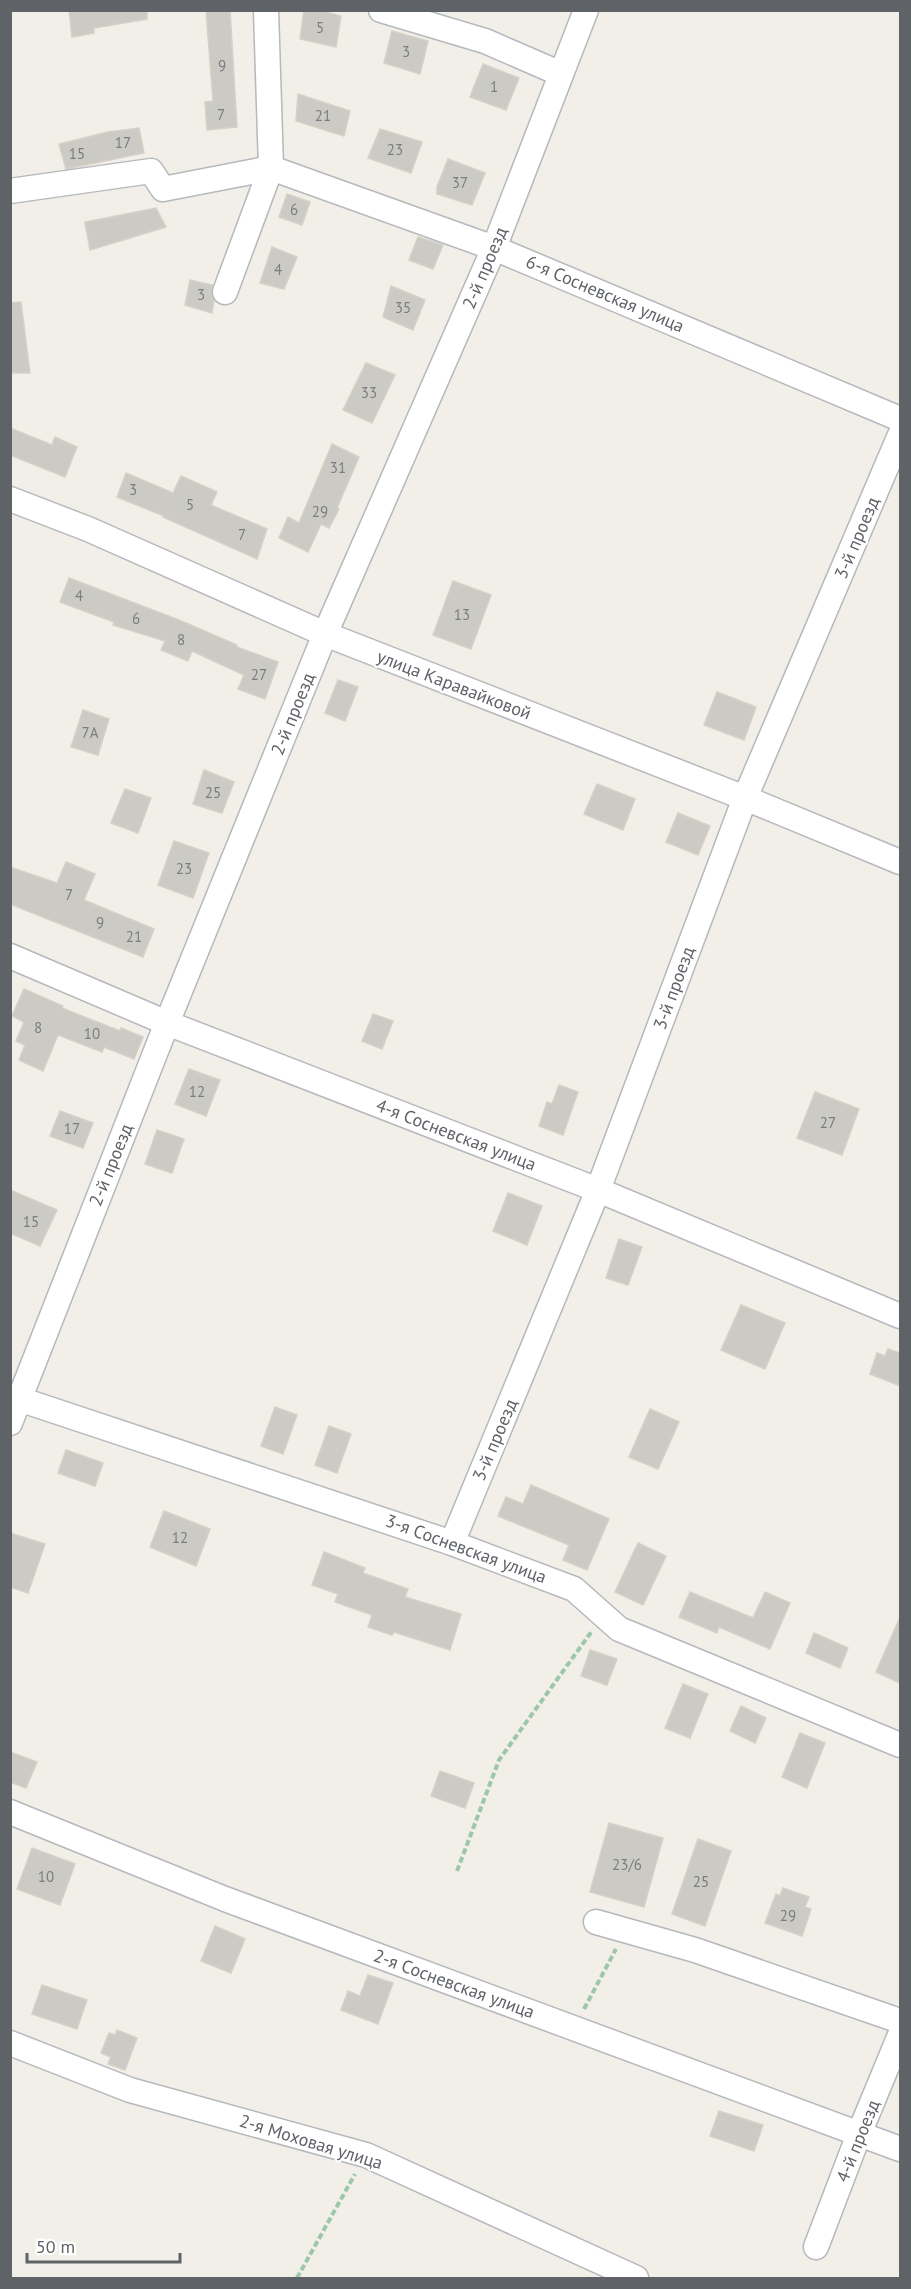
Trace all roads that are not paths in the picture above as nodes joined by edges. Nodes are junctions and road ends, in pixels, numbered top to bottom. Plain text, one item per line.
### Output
1 (266, 10) edge
2 (381, 10) edge
3 (586, 10) edge
4 (561, 74) junction
5 (271, 168) junction
6 (10, 191) edge
7 (494, 248) junction
8 (225, 292) dead end
9 (900, 419) edge
10 (900, 435) edge
11 (10, 499) edge
12 (325, 634) junction
13 (745, 798) junction
14 (900, 862) edge
15 (10, 956) edge
16 (167, 1023) junction
17 (598, 1190) junction
18 (900, 1316) edge
19 (15, 1397) edge
20 (10, 1423) edge
21 (452, 1543) junction
22 (900, 1745) edge
23 (10, 1812) edge
24 (596, 1922) dead end
25 (900, 2021) edge
26 (900, 2035) edge
27 (10, 2043) edge
28 (860, 2134) junction
29 (900, 2150) edge
30 (816, 2247) dead end
31 (636, 2278) edge

1 - 5 street
2 - 4 street
3 - 4 street, 2-й проезд
4 - 7 street, 2-й проезд
5 - 6 street
5 - 7 street, 6-я Сосневская улица
5 - 8 street
7 - 9 street, 6-я Сосневская улица
7 - 12 street, 2-й проезд
10 - 13 street, 3-й проезд
11 - 12 street, улица Каравайковой
12 - 13 street, улица Каравайковой
12 - 16 street, 2-й проезд
13 - 14 street, улица Каравайковой
13 - 17 street, 3-й проезд
15 - 16 street, 4-я Сосневская улица
16 - 17 street, 4-я Сосневская улица
16 - 19 street, 2-й проезд
17 - 18 street, 4-я Сосневская улица
17 - 21 street, 3-й проезд
19 - 20 street, 2-й проезд
19 - 21 street, 3-я Сосневская улица
21 - 22 street, 3-я Сосневская улица
23 - 28 street, 2-я Сосневская улица
24 - 25 street
26 - 28 street, 4-й проезд
27 - 31 street, 2-я Моховая улица
28 - 29 street, 2-я Сосневская улица
28 - 30 street, 4-й проезд

